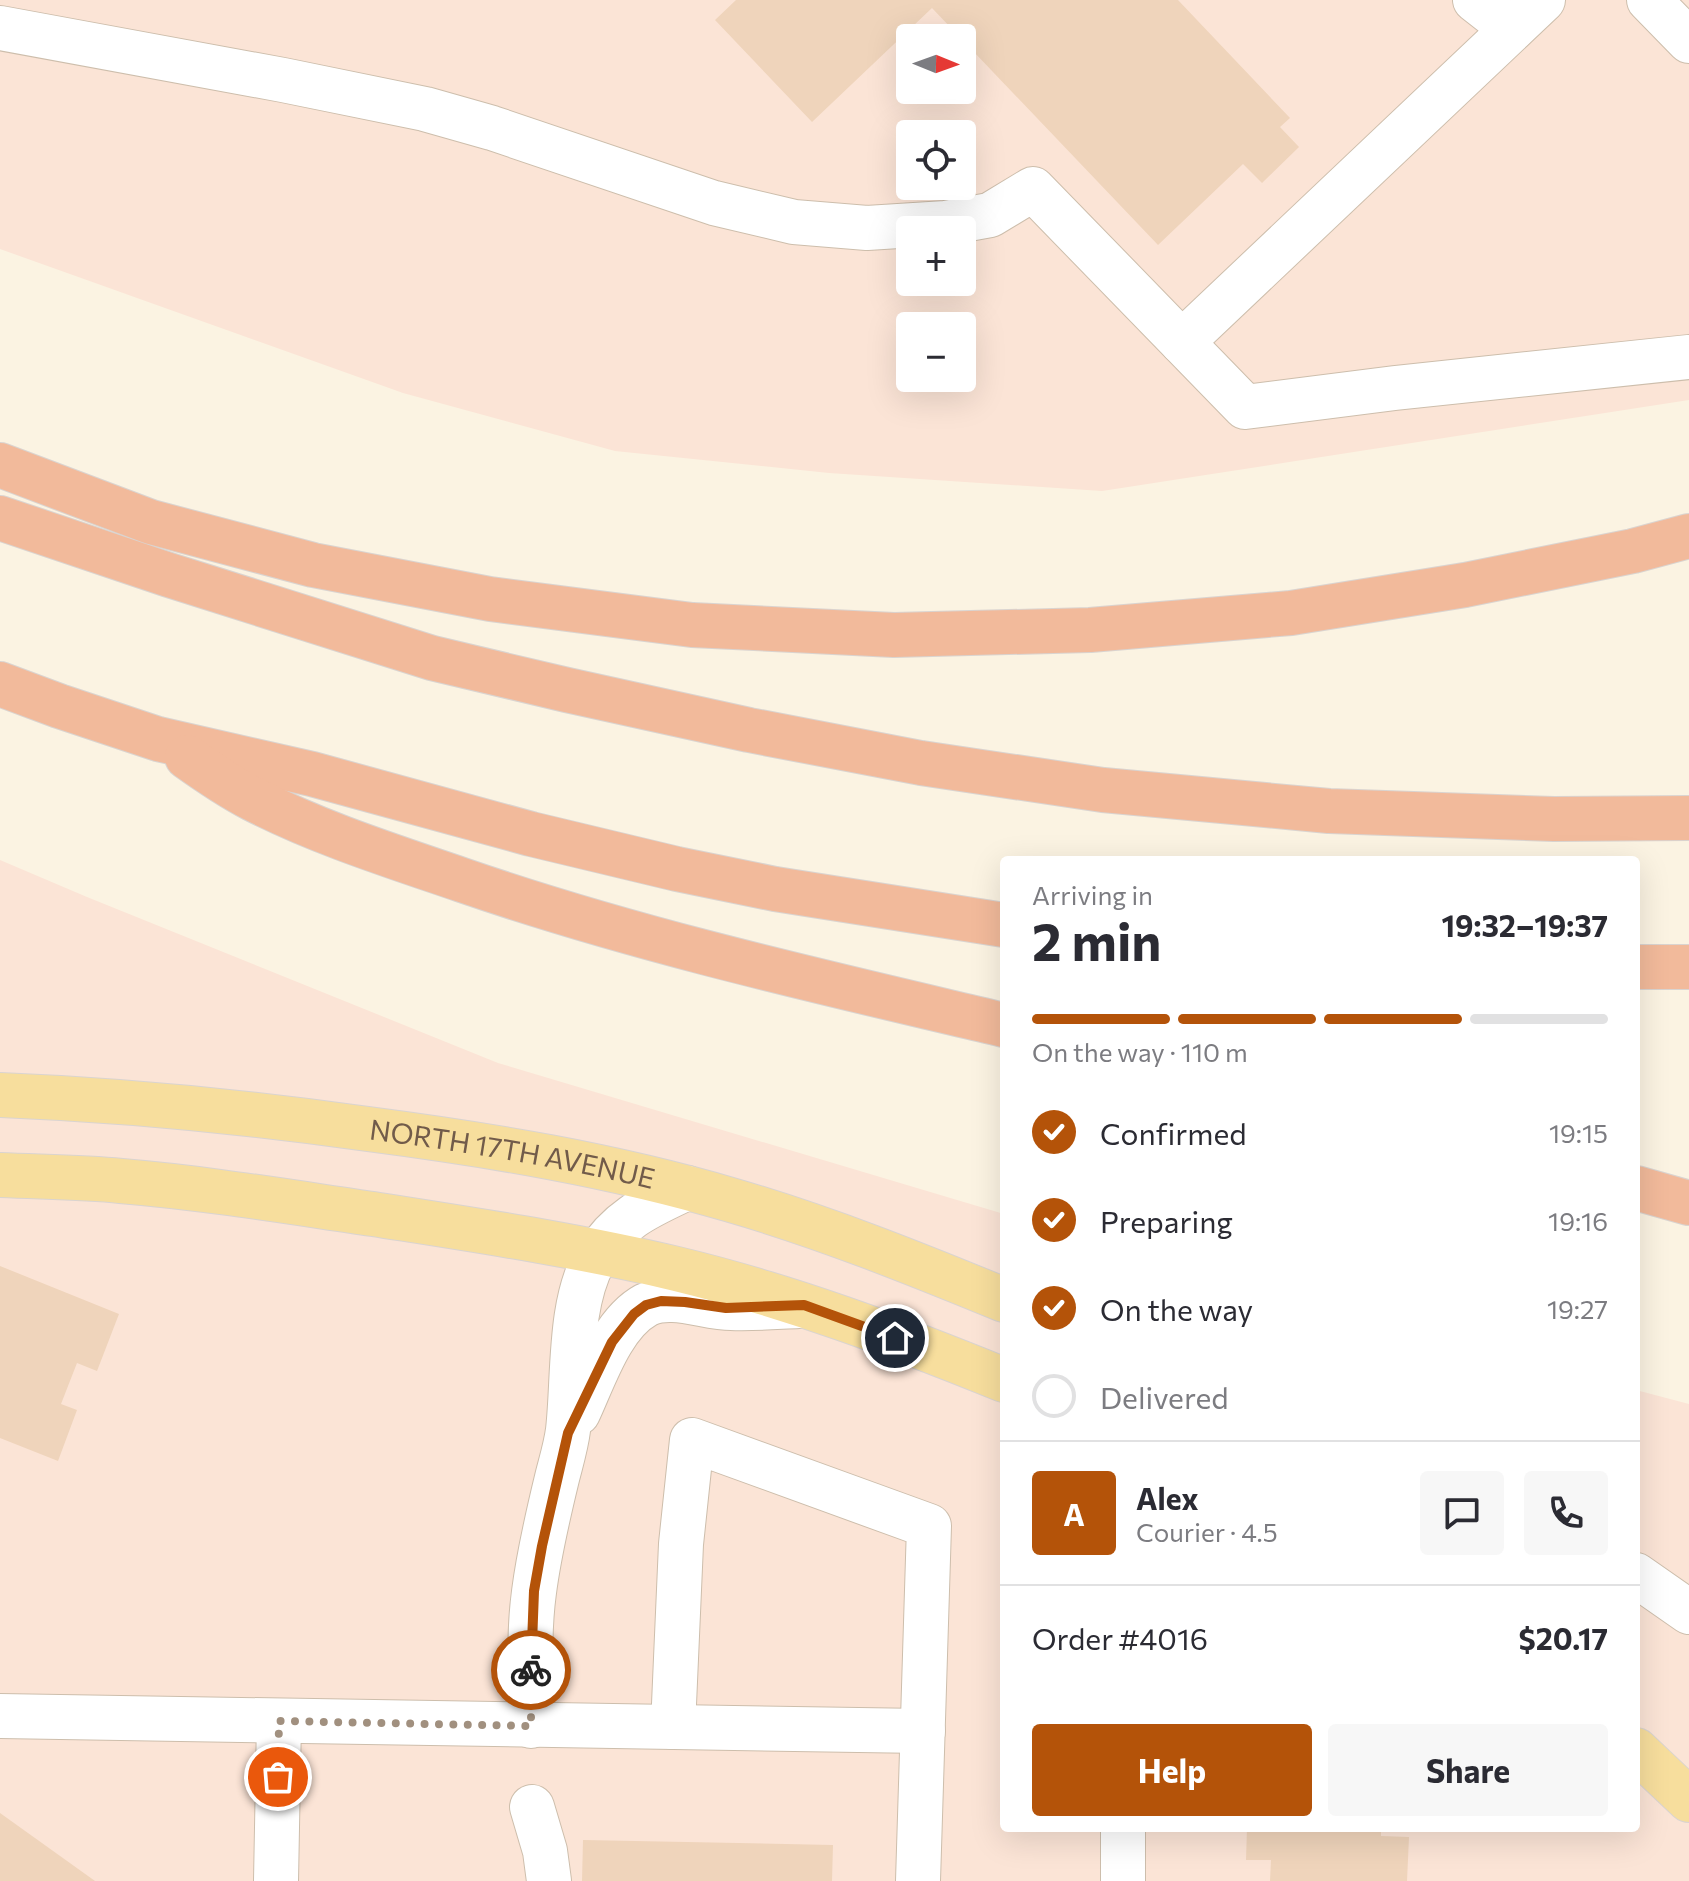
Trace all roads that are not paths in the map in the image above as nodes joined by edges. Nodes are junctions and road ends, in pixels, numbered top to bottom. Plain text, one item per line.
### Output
1 (1475, 0) edge
2 (1543, 0) edge
3 (1649, 0) edge
4 (0, 28) edge
5 (1512, 29) junction
6 (1689, 41) edge
7 (1182, 342) junction
8 (1689, 357) edge
9 (0, 465) edge
10 (0, 518) edge
11 (1689, 536) edge
12 (0, 684) edge
13 (158, 739) junction
14 (1689, 818) edge
15 (1000, 924) edge
16 (1640, 967) edge
17 (1689, 967) edge
18 (1000, 1024) edge
19 (0, 1095) edge
20 (0, 1175) edge
21 (687, 1188) junction
22 (1640, 1189) edge
23 (1689, 1203) edge
24 (599, 1253) junction
25 (1000, 1298) edge
26 (804, 1305) junction
27 (1000, 1378) edge
28 (568, 1433) junction
29 (1640, 1578) edge
30 (1689, 1612) edge
31 (0, 1716) edge
32 (279, 1721) junction
33 (531, 1726) junction
34 (673, 1727) junction
35 (923, 1731) junction
36 (1640, 1754) edge
37 (1689, 1800) edge
38 (532, 1807) dead end
39 (1123, 1832) edge
40 (276, 1881) edge
41 (549, 1881) edge
42 (918, 1881) edge
43 (1123, 1881) edge

1 - 5 street
2 - 5 street
3 - 6 street
4 - 7 street
5 - 7 street
7 - 8 street
9 - 11 highway
10 - 14 highway
12 - 13 highway
13 - 15 highway
13 - 18 highway
16 - 17 highway
19 - 21 main road, NORTH 17TH AVENUE
20 - 24 main road
21 - 24 street
21 - 25 main road, NORTH 17TH AVENUE
22 - 23 highway
24 - 26 main road
24 - 28 street
26 - 27 main road
26 - 28 street
28 - 33 street
29 - 30 street
31 - 32 street
32 - 33 street
32 - 40 street
33 - 34 street
34 - 35 street
34 - 35 street
35 - 42 street
36 - 37 main road
38 - 41 street
39 - 43 street

